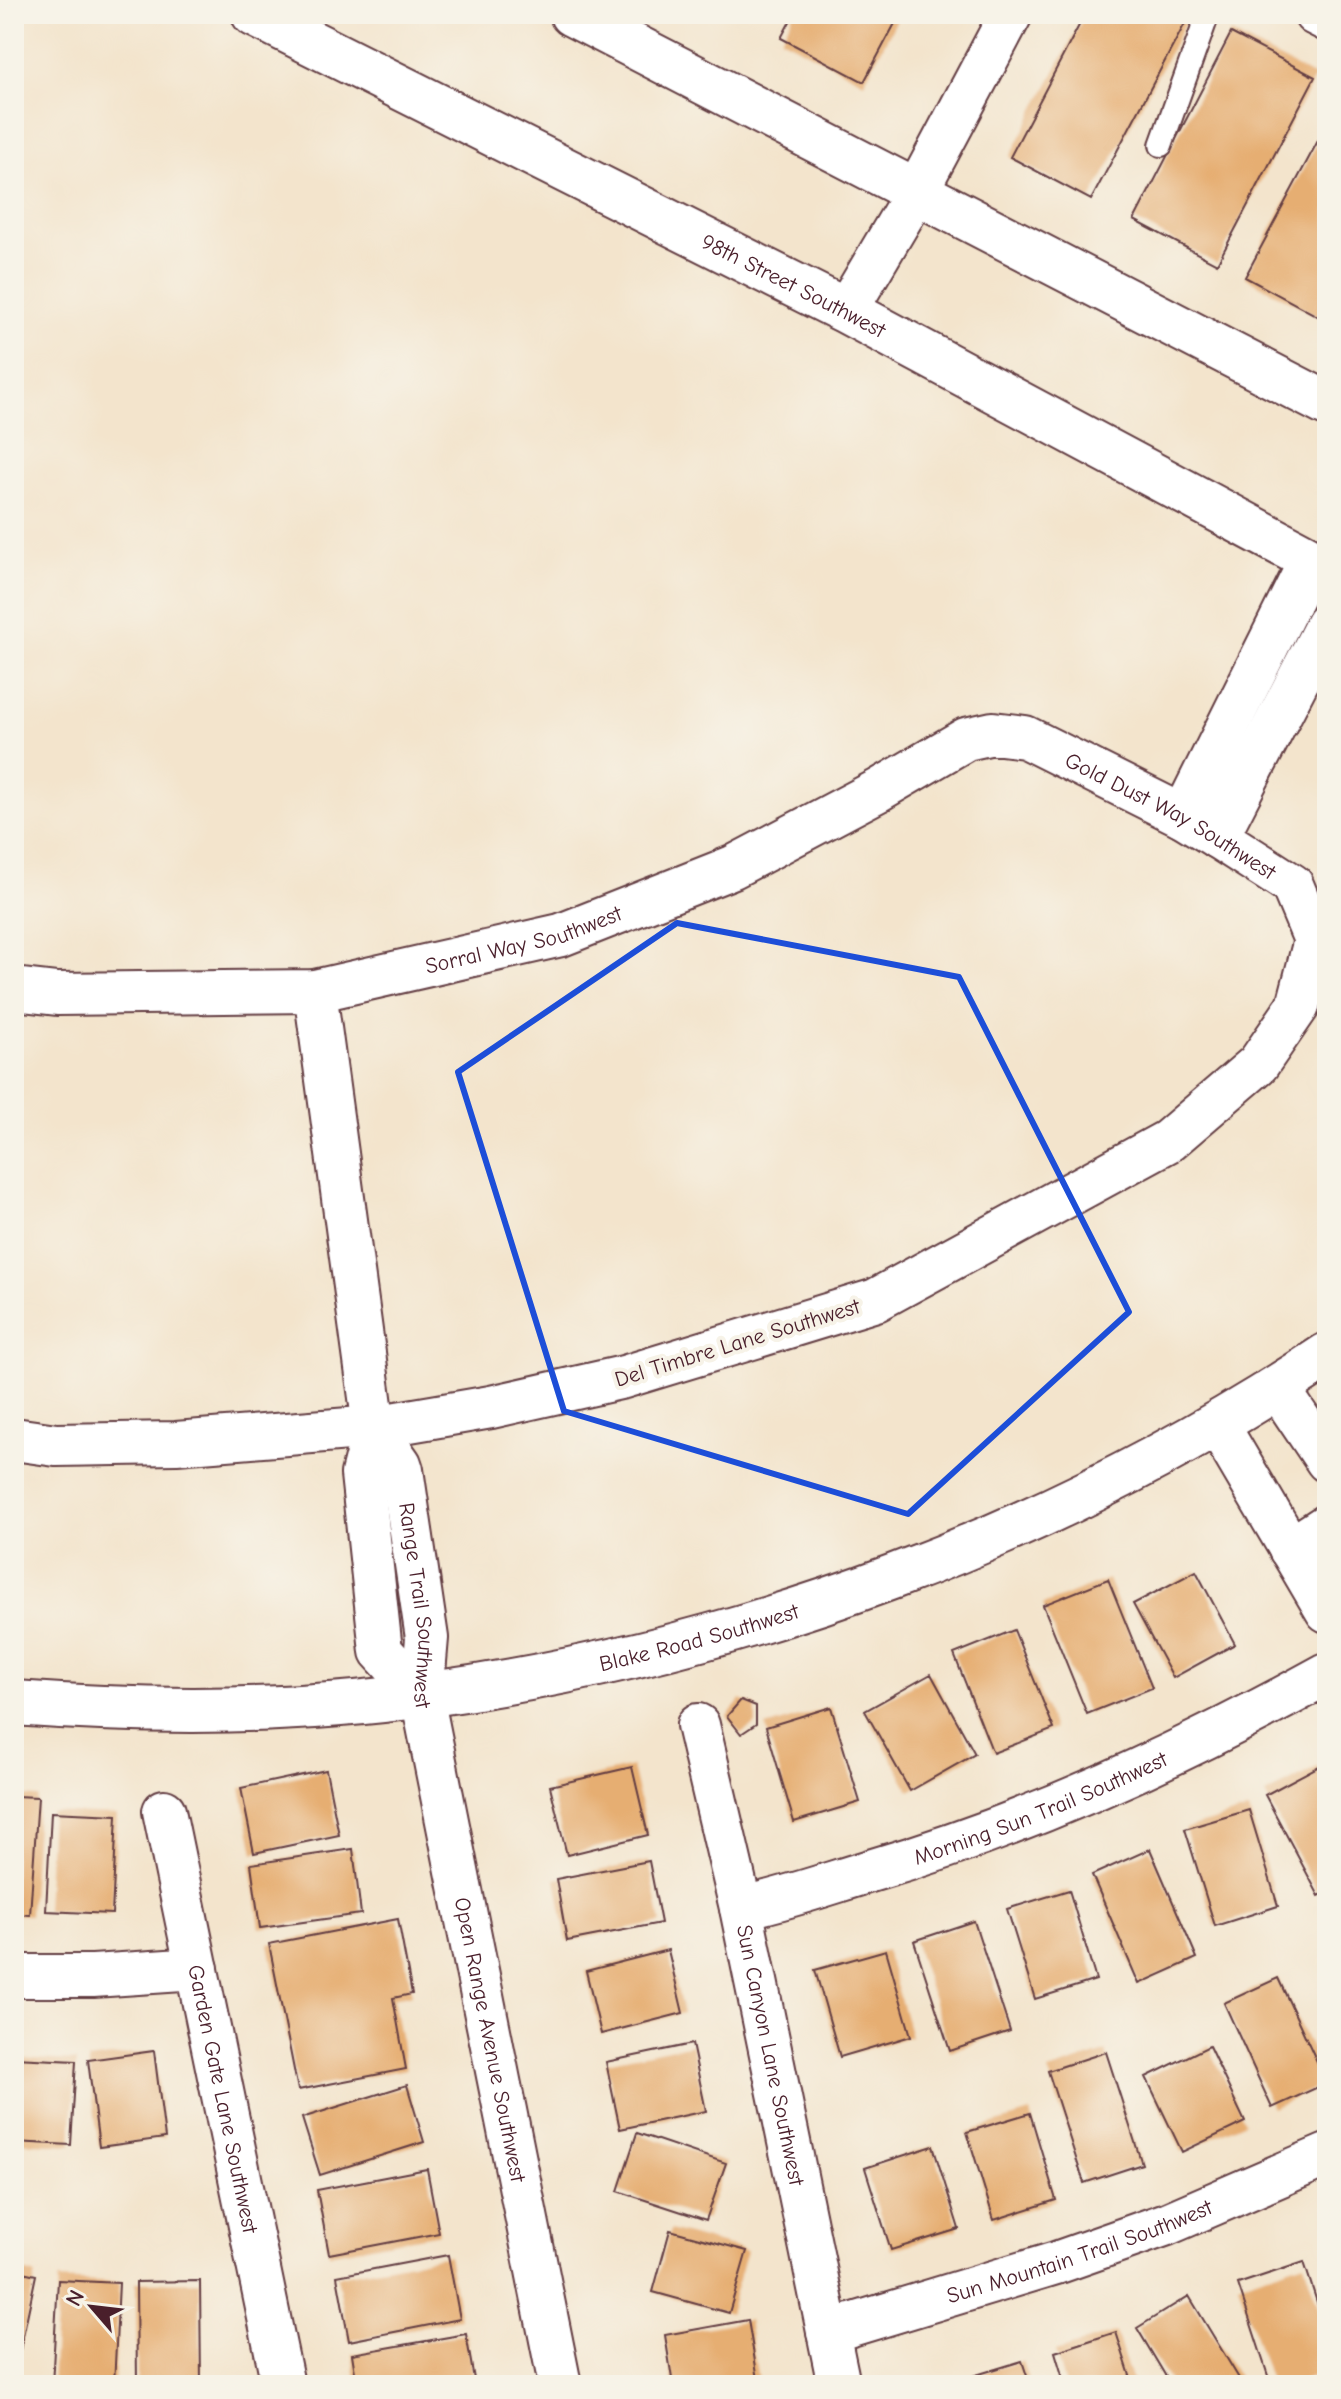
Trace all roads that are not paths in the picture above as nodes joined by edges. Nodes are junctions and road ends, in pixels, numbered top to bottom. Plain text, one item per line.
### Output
1 (254, 14) edge
2 (572, 14) edge
3 (1011, 14) edge
4 (1208, 14) edge
5 (1315, 14) edge
6 (1327, 20) edge
7 (1161, 145) dead end
8 (917, 191) junction
9 (846, 311) junction
10 (1327, 404) edge
11 (1319, 563) edge
12 (1327, 624) edge
13 (1257, 667) junction
14 (1295, 685) junction
15 (993, 733) joint
16 (1200, 826) junction
17 (1315, 940) joint
18 (14, 989) edge
19 (315, 991) junction
20 (1327, 1355) edge
21 (1278, 1388) junction
22 (1217, 1424) junction
23 (374, 1427) junction
24 (14, 1439) edge
25 (1327, 1461) edge
26 (1327, 1525) edge
27 (1290, 1549) junction
28 (416, 1569) junction
29 (372, 1575) junction
30 (1327, 1611) edge
31 (1327, 1674) edge
32 (422, 1696) junction
33 (14, 1703) edge
34 (698, 1725) dead end
35 (164, 1811) dead end
36 (741, 1908) junction
37 (197, 1969) junction
38 (14, 1976) edge
39 (1327, 2155) edge
40 (828, 2332) junction
41 (283, 2385) edge
42 (560, 2385) edge
43 (839, 2385) edge

1 - 9 main road, 98th Street Southwest
2 - 8 main road
3 - 8 street
4 - 7 lane
5 - 6 street
8 - 9 street
8 - 10 main road
9 - 11 main road, 98th Street Southwest
11 - 13 street
12 - 14 street
13 - 14 street
13 - 16 street
14 - 16 street
15 - 16 street, Gold Dust Way Southwest
15 - 19 street, Sorral Way Southwest
16 - 17 street, Gold Dust Way Southwest
17 - 23 street, Del Timbre Lane Southwest
18 - 19 street, Sorral Way Southwest
19 - 23 street, Range Trail Southwest
20 - 21 main road, Blake Road Southwest
21 - 22 main road, Blake Road Southwest
21 - 25 street
22 - 27 street
22 - 32 main road, Blake Road Southwest
23 - 24 street, Del Timbre Lane Southwest
23 - 28 street, Range Trail Southwest
23 - 29 street, Range Trail Southwest
26 - 27 street
27 - 30 street
28 - 29 street
28 - 32 street, Range Trail Southwest
29 - 32 street, Range Trail Southwest
31 - 36 street, Morning Sun Trail Southwest
32 - 33 main road, Blake Road Southwest
32 - 42 street, Open Range Avenue Southwest
34 - 36 street, Sun Canyon Lane Southwest
35 - 37 street, Garden Gate Lane Southwest
36 - 40 street, Sun Canyon Lane Southwest
37 - 38 street
37 - 41 street, Garden Gate Lane Southwest
39 - 40 street, Sun Mountain Trail Southwest
40 - 43 street, Sun Canyon Lane Southwest

